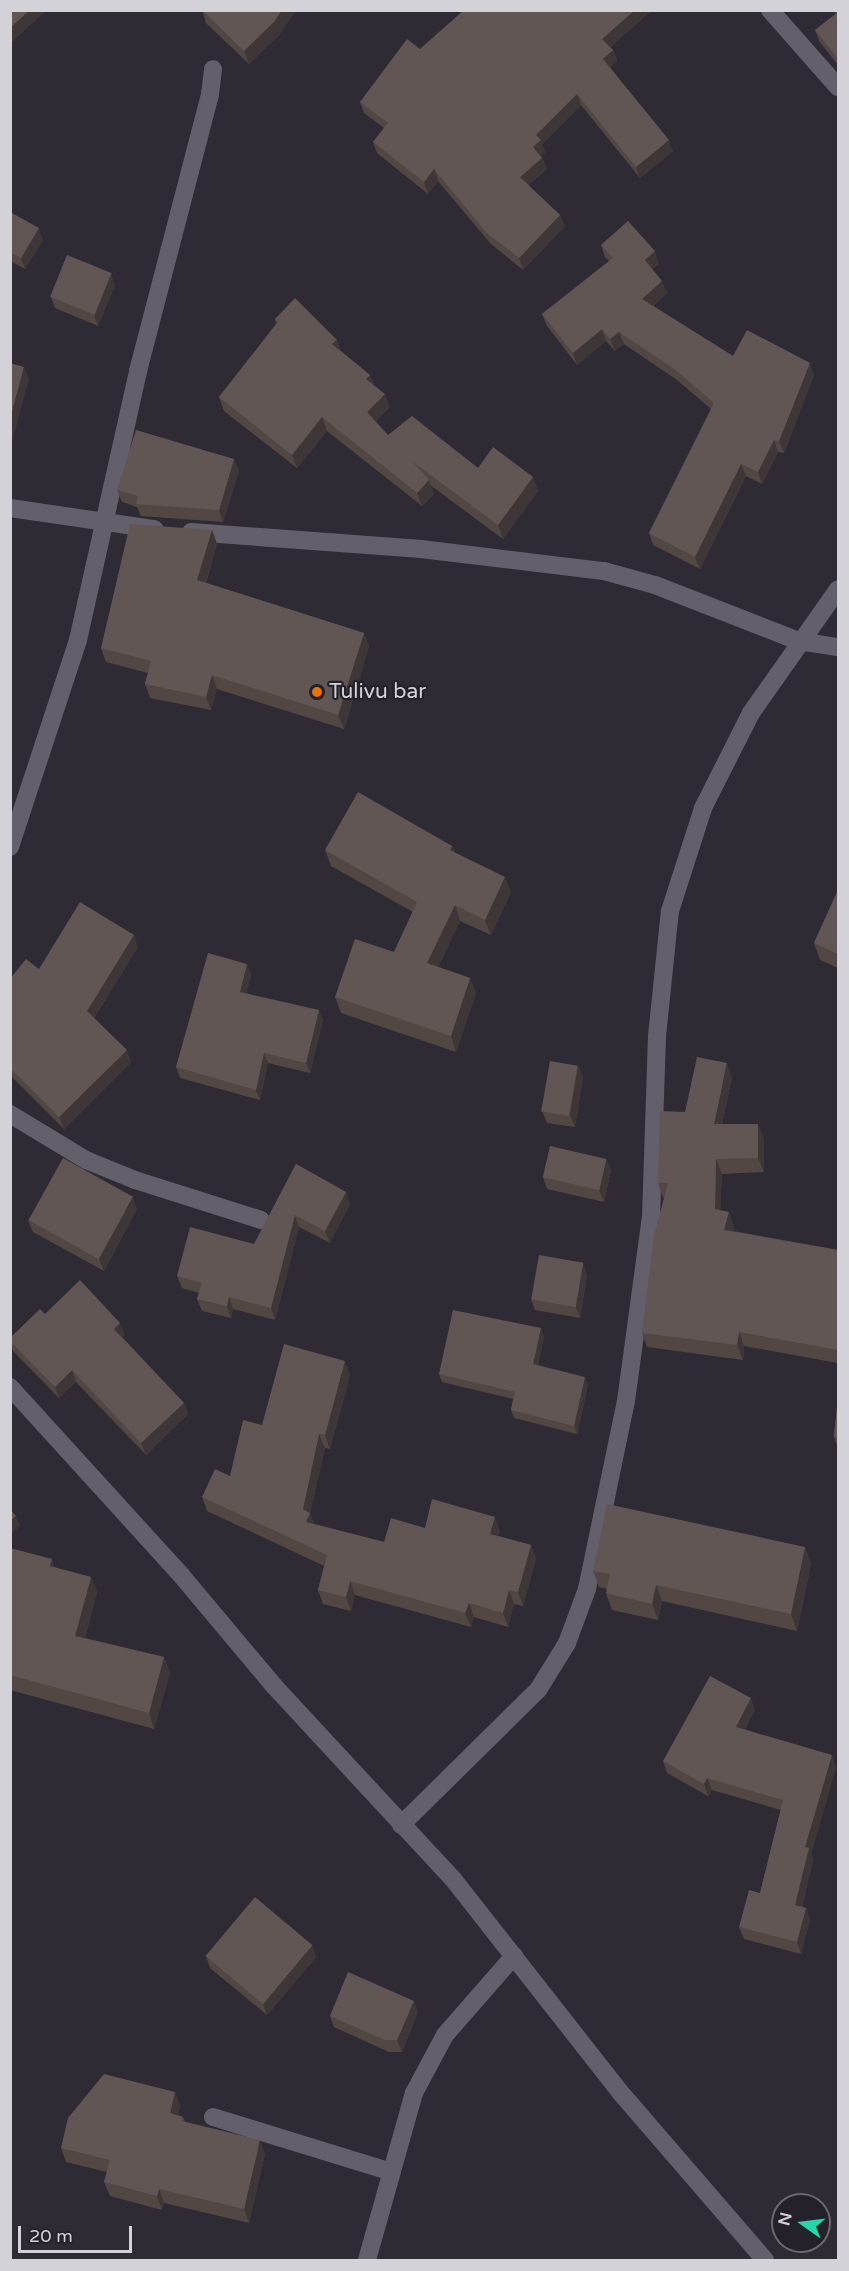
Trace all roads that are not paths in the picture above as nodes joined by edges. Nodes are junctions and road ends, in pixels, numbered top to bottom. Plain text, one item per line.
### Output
1 (770, 10) edge
2 (213, 69) dead end
3 (838, 87) edge
4 (10, 508) edge
5 (103, 524) junction
6 (838, 589) edge
7 (799, 640) junction
8 (838, 647) edge
9 (10, 847) edge
10 (10, 1114) edge
11 (261, 1220) dead end
12 (10, 1387) edge
13 (401, 1825) junction
14 (514, 1956) junction
15 (213, 2117) dead end
16 (392, 2172) junction
17 (367, 2260) edge
18 (765, 2260) edge

1 - 3 street
2 - 5 street
4 - 5 street
5 - 7 street
5 - 9 street
6 - 7 street
7 - 8 street
7 - 13 street
10 - 11 street
12 - 13 street
13 - 14 street
14 - 16 street
14 - 18 street
15 - 16 street
16 - 17 street

